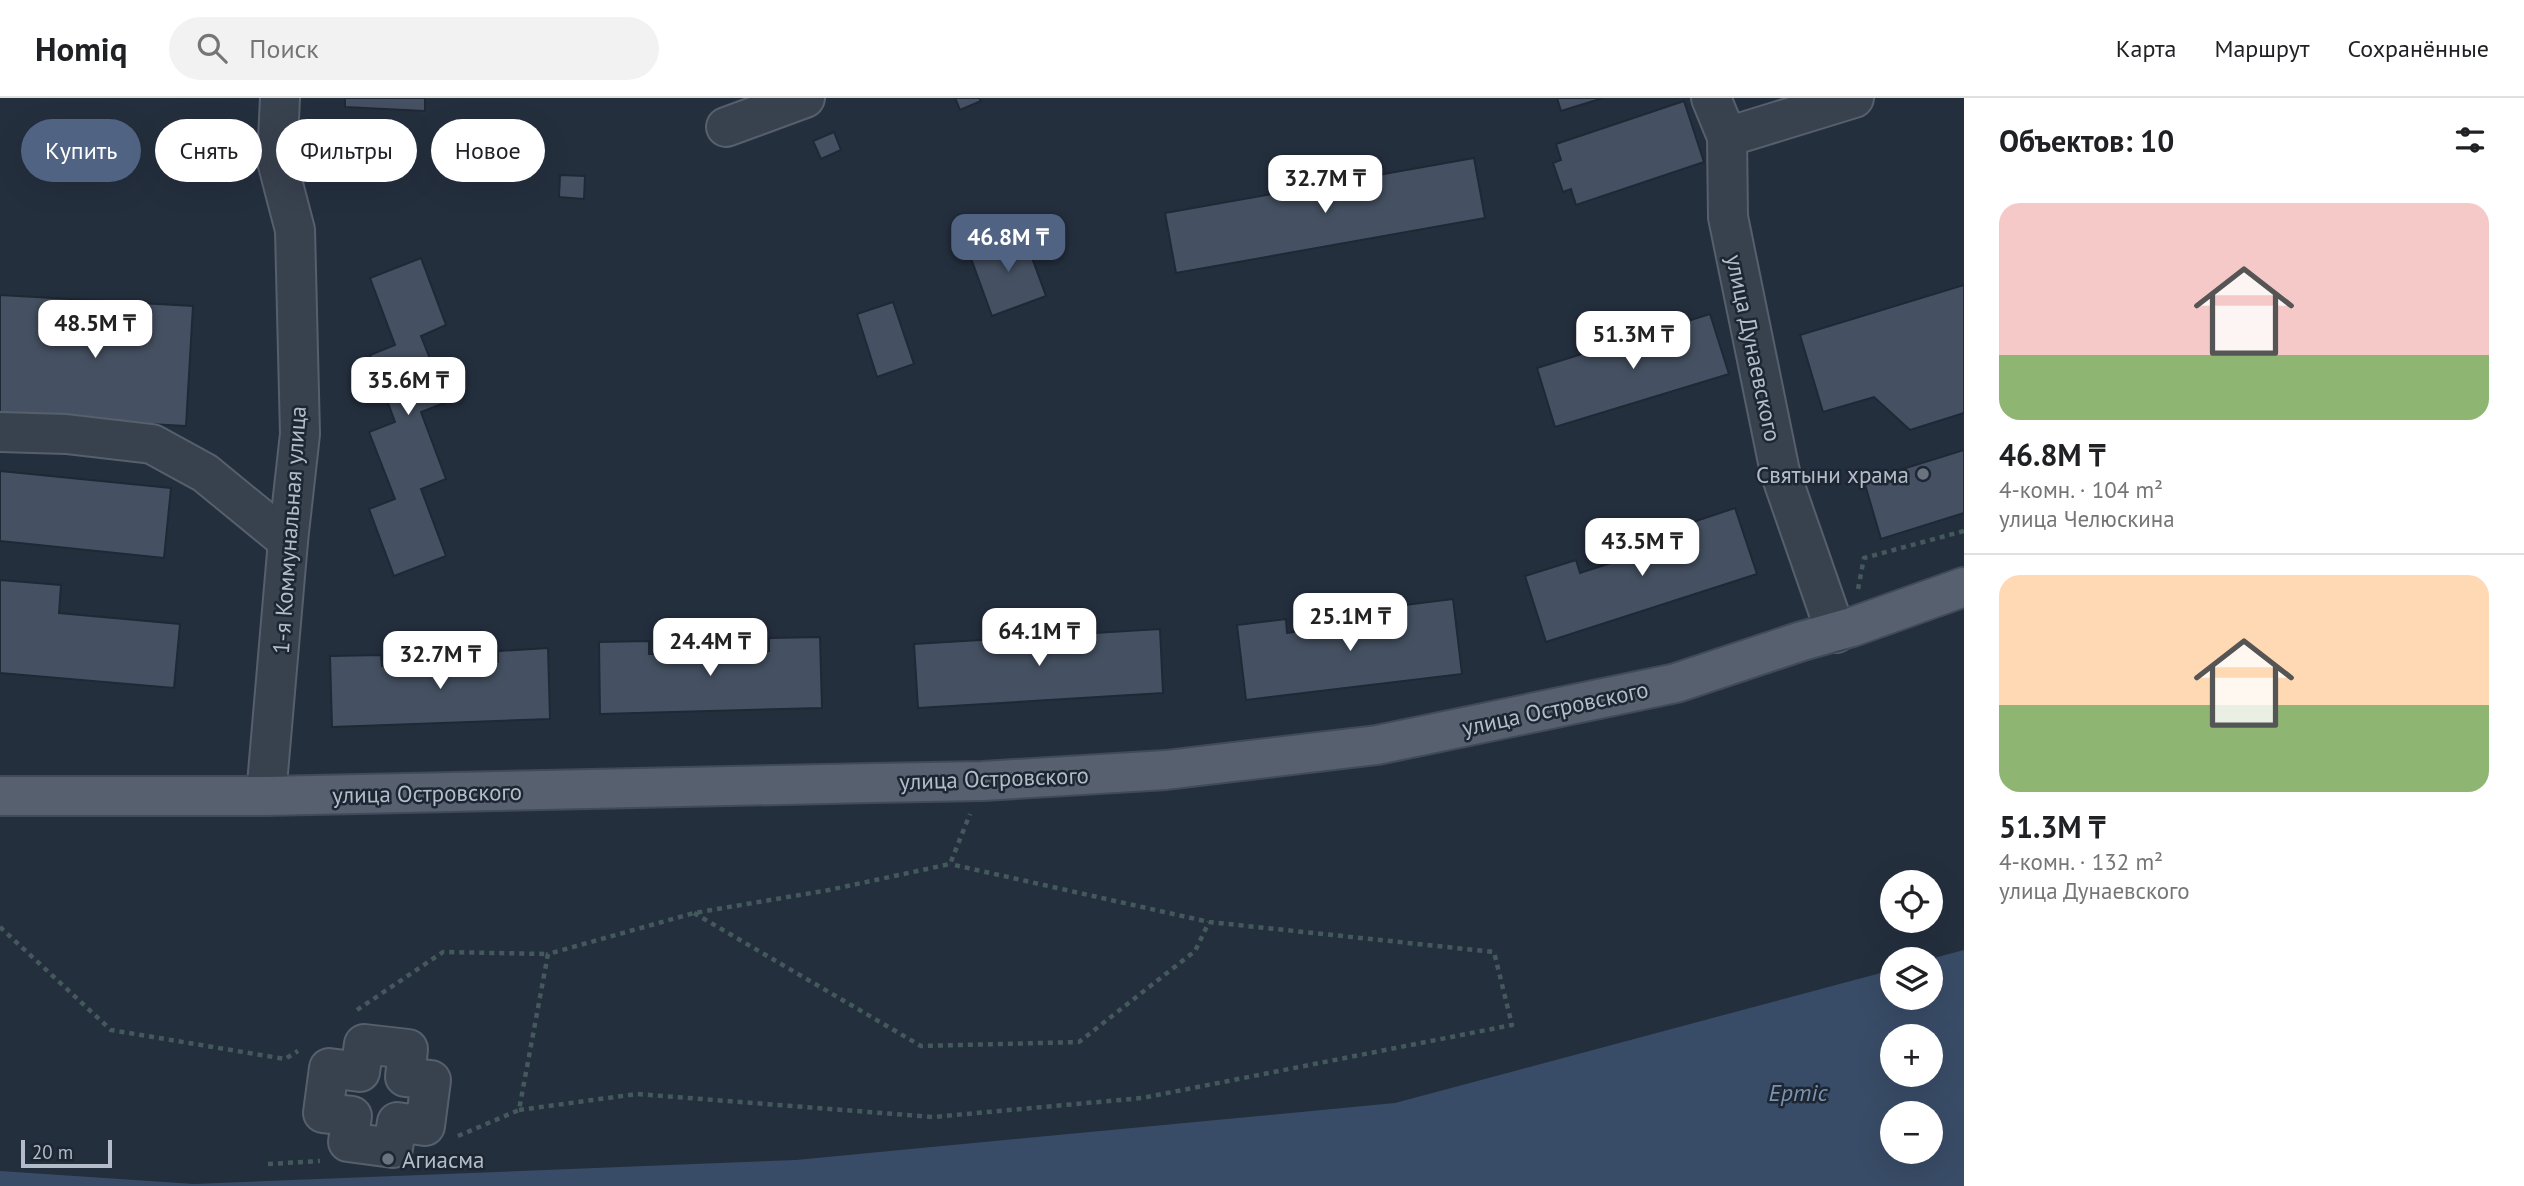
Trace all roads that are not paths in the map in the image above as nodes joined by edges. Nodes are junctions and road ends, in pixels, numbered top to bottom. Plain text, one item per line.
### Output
1 (280, 98) edge
2 (805, 98) edge
3 (1711, 98) edge
4 (1854, 98) edge
5 (726, 127) dead end
6 (1727, 137) junction
7 (0, 432) edge
8 (288, 541) junction
9 (1964, 586) edge
10 (1836, 633) junction
11 (0, 796) edge
12 (266, 796) junction

1 - 8 street, 1-я Коммунальная улица
2 - 5 street
3 - 6 street, улица Дунаевского
4 - 6 street
6 - 10 street, улица Дунаевского
7 - 8 street
8 - 12 street, 1-я Коммунальная улица
9 - 10 main road, улица Островского
10 - 12 main road, улица Островского
11 - 12 main road, улица Островского

